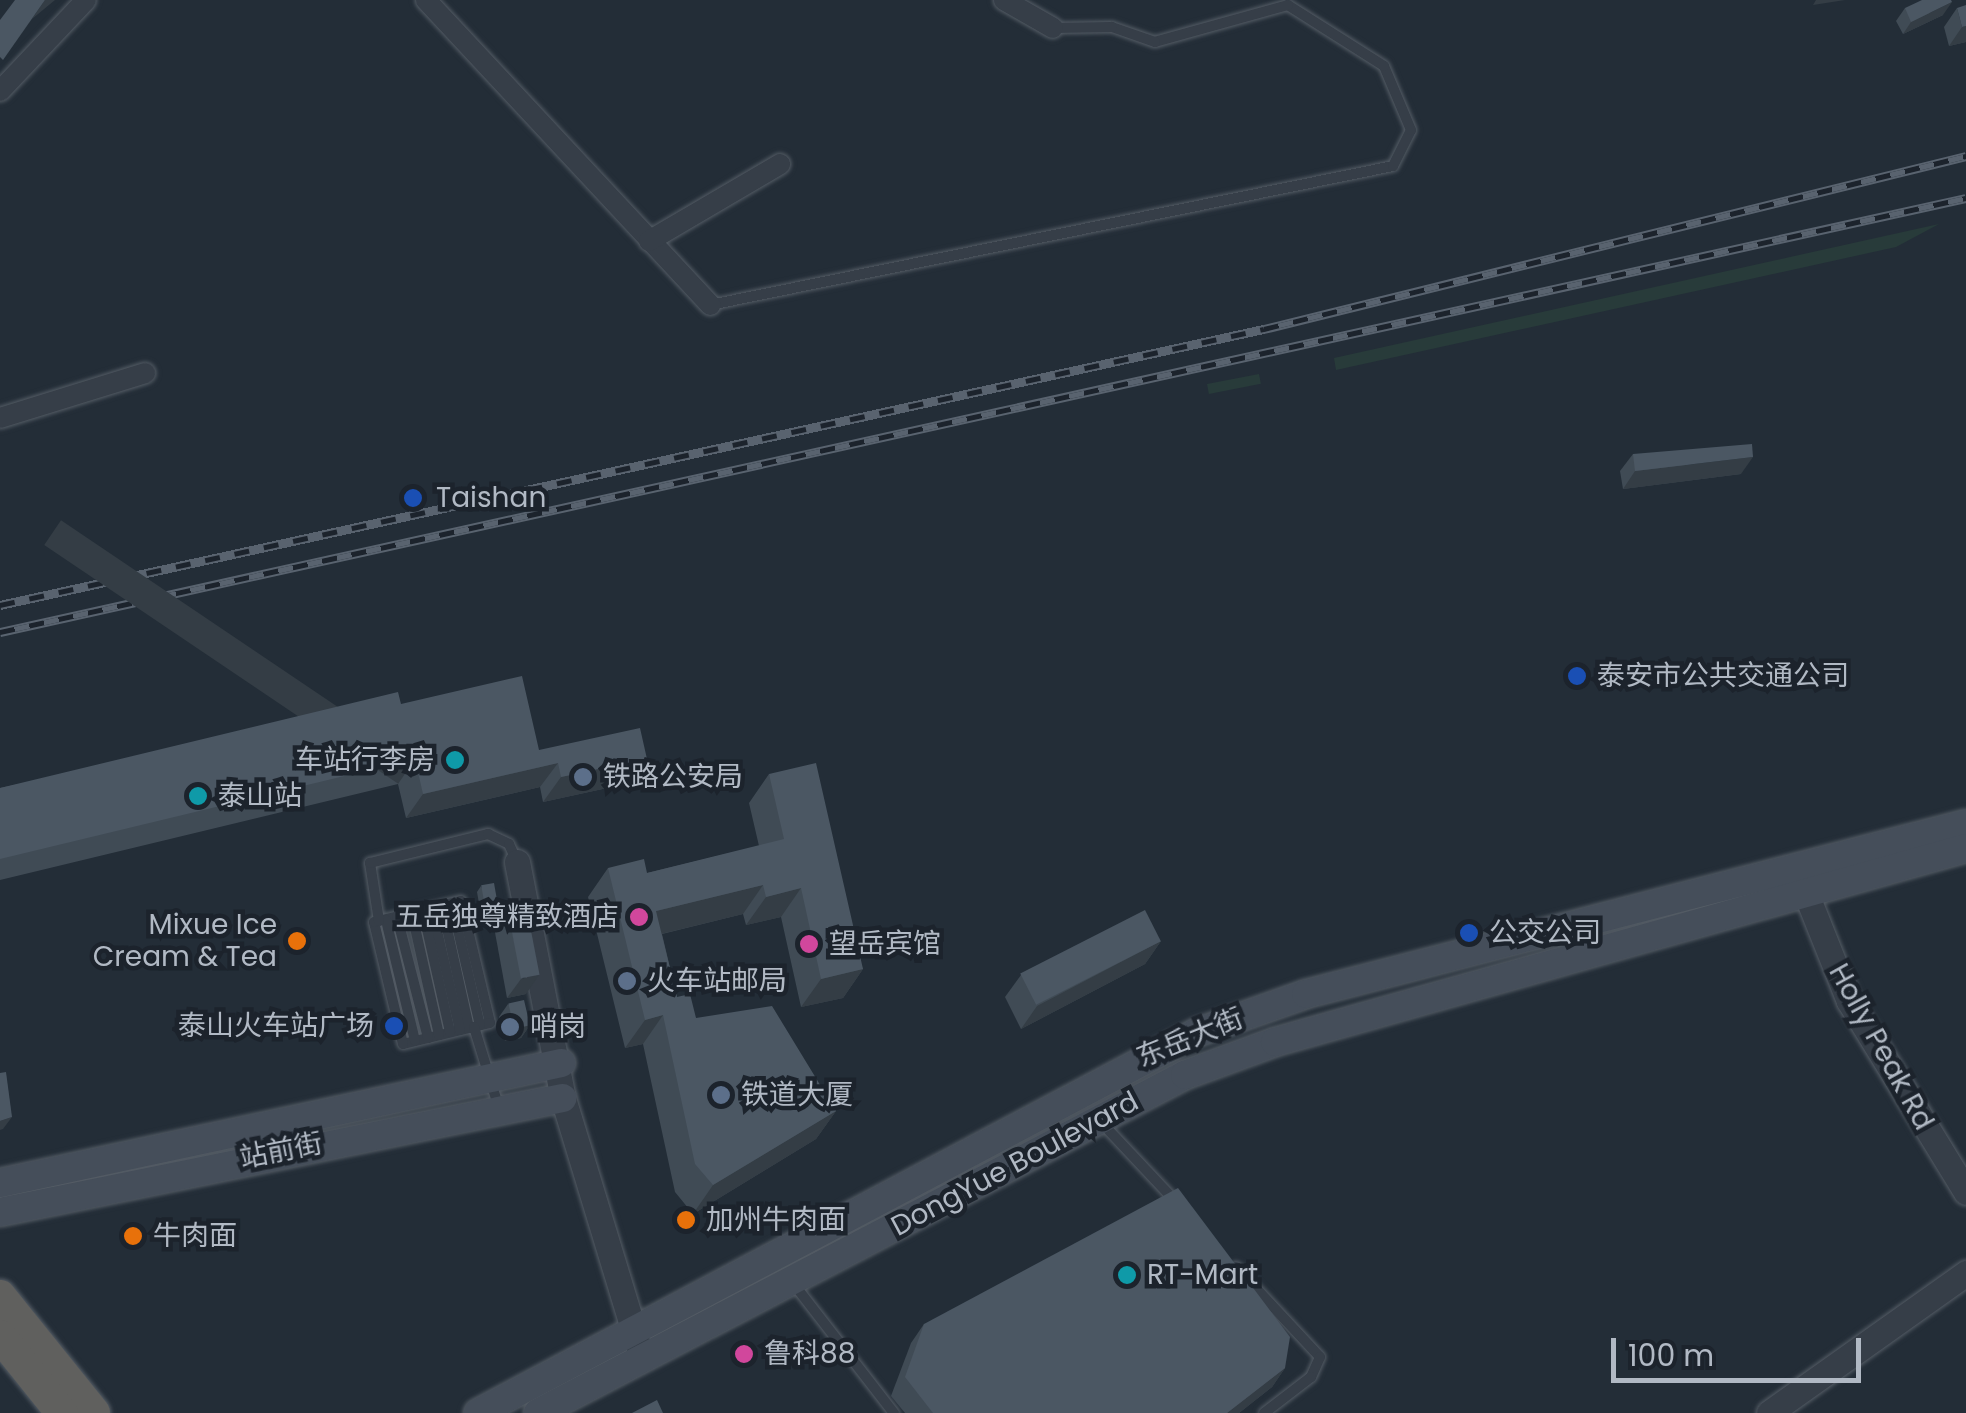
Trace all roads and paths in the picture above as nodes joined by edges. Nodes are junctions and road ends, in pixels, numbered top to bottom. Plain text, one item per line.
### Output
1 (86, 0) edge
2 (426, 0) edge
3 (1004, 0) edge
4 (1053, 28) joint
5 (0, 91) edge
6 (780, 164) dead end
7 (649, 241) junction
8 (710, 305) joint
9 (145, 373) dead end
10 (0, 418) edge
11 (1966, 824) edge
12 (1966, 848) edge
13 (516, 862) joint
14 (1800, 868) junction
15 (1807, 896) junction
16 (432, 908) junction
17 (387, 919) junction
18 (457, 1031) junction
19 (560, 1063) junction
20 (490, 1076) junction
21 (564, 1098) junction
22 (498, 1106) junction
23 (1098, 1118) junction
24 (0, 1183) edge
25 (1966, 1192) edge
26 (39, 1201) junction
27 (0, 1212) edge
28 (1189, 1217) edge
29 (0, 1234) edge
30 (1228, 1259) edge
31 (1966, 1273) edge
32 (793, 1282) junction
33 (0, 1296) edge
34 (628, 1330) junction
35 (0, 1336) edge
36 (642, 1356) junction
37 (62, 1413) edge
38 (94, 1413) edge
39 (478, 1413) edge
40 (538, 1413) edge
41 (894, 1413) edge
42 (1264, 1413) edge
43 (1770, 1413) edge

1 - 5 street
2 - 7 street
3 - 4 street
4 - 8 lane
6 - 7 street
7 - 8 street
9 - 10 street
11 - 14 main road, 东岳大街
12 - 15 main road, DongYue Boulevard
13 - 17 lane
13 - 19 street
14 - 15 main road
14 - 34 main road, 东岳大街
15 - 23 main road, DongYue Boulevard
15 - 25 street, Holly Peak Rd
16 - 17 lane
16 - 18 lane
16 - 18 lane
16 - 18 lane
17 - 18 lane
17 - 18 lane
18 - 20 lane
19 - 20 main road, 站前街
19 - 21 street
20 - 22 lane
20 - 24 main road, 站前街
21 - 22 main road, 站前街
21 - 34 street
22 - 26 main road, 站前街
23 - 28 lane
23 - 32 main road, DongYue Boulevard
26 - 27 main road, 站前街
26 - 29 main road
30 - 42 lane
31 - 43 street
32 - 36 main road, DongYue Boulevard
32 - 41 lane
33 - 38 highway
34 - 36 street
34 - 39 main road, 东岳大街
35 - 37 highway
36 - 40 main road, DongYue Boulevard

